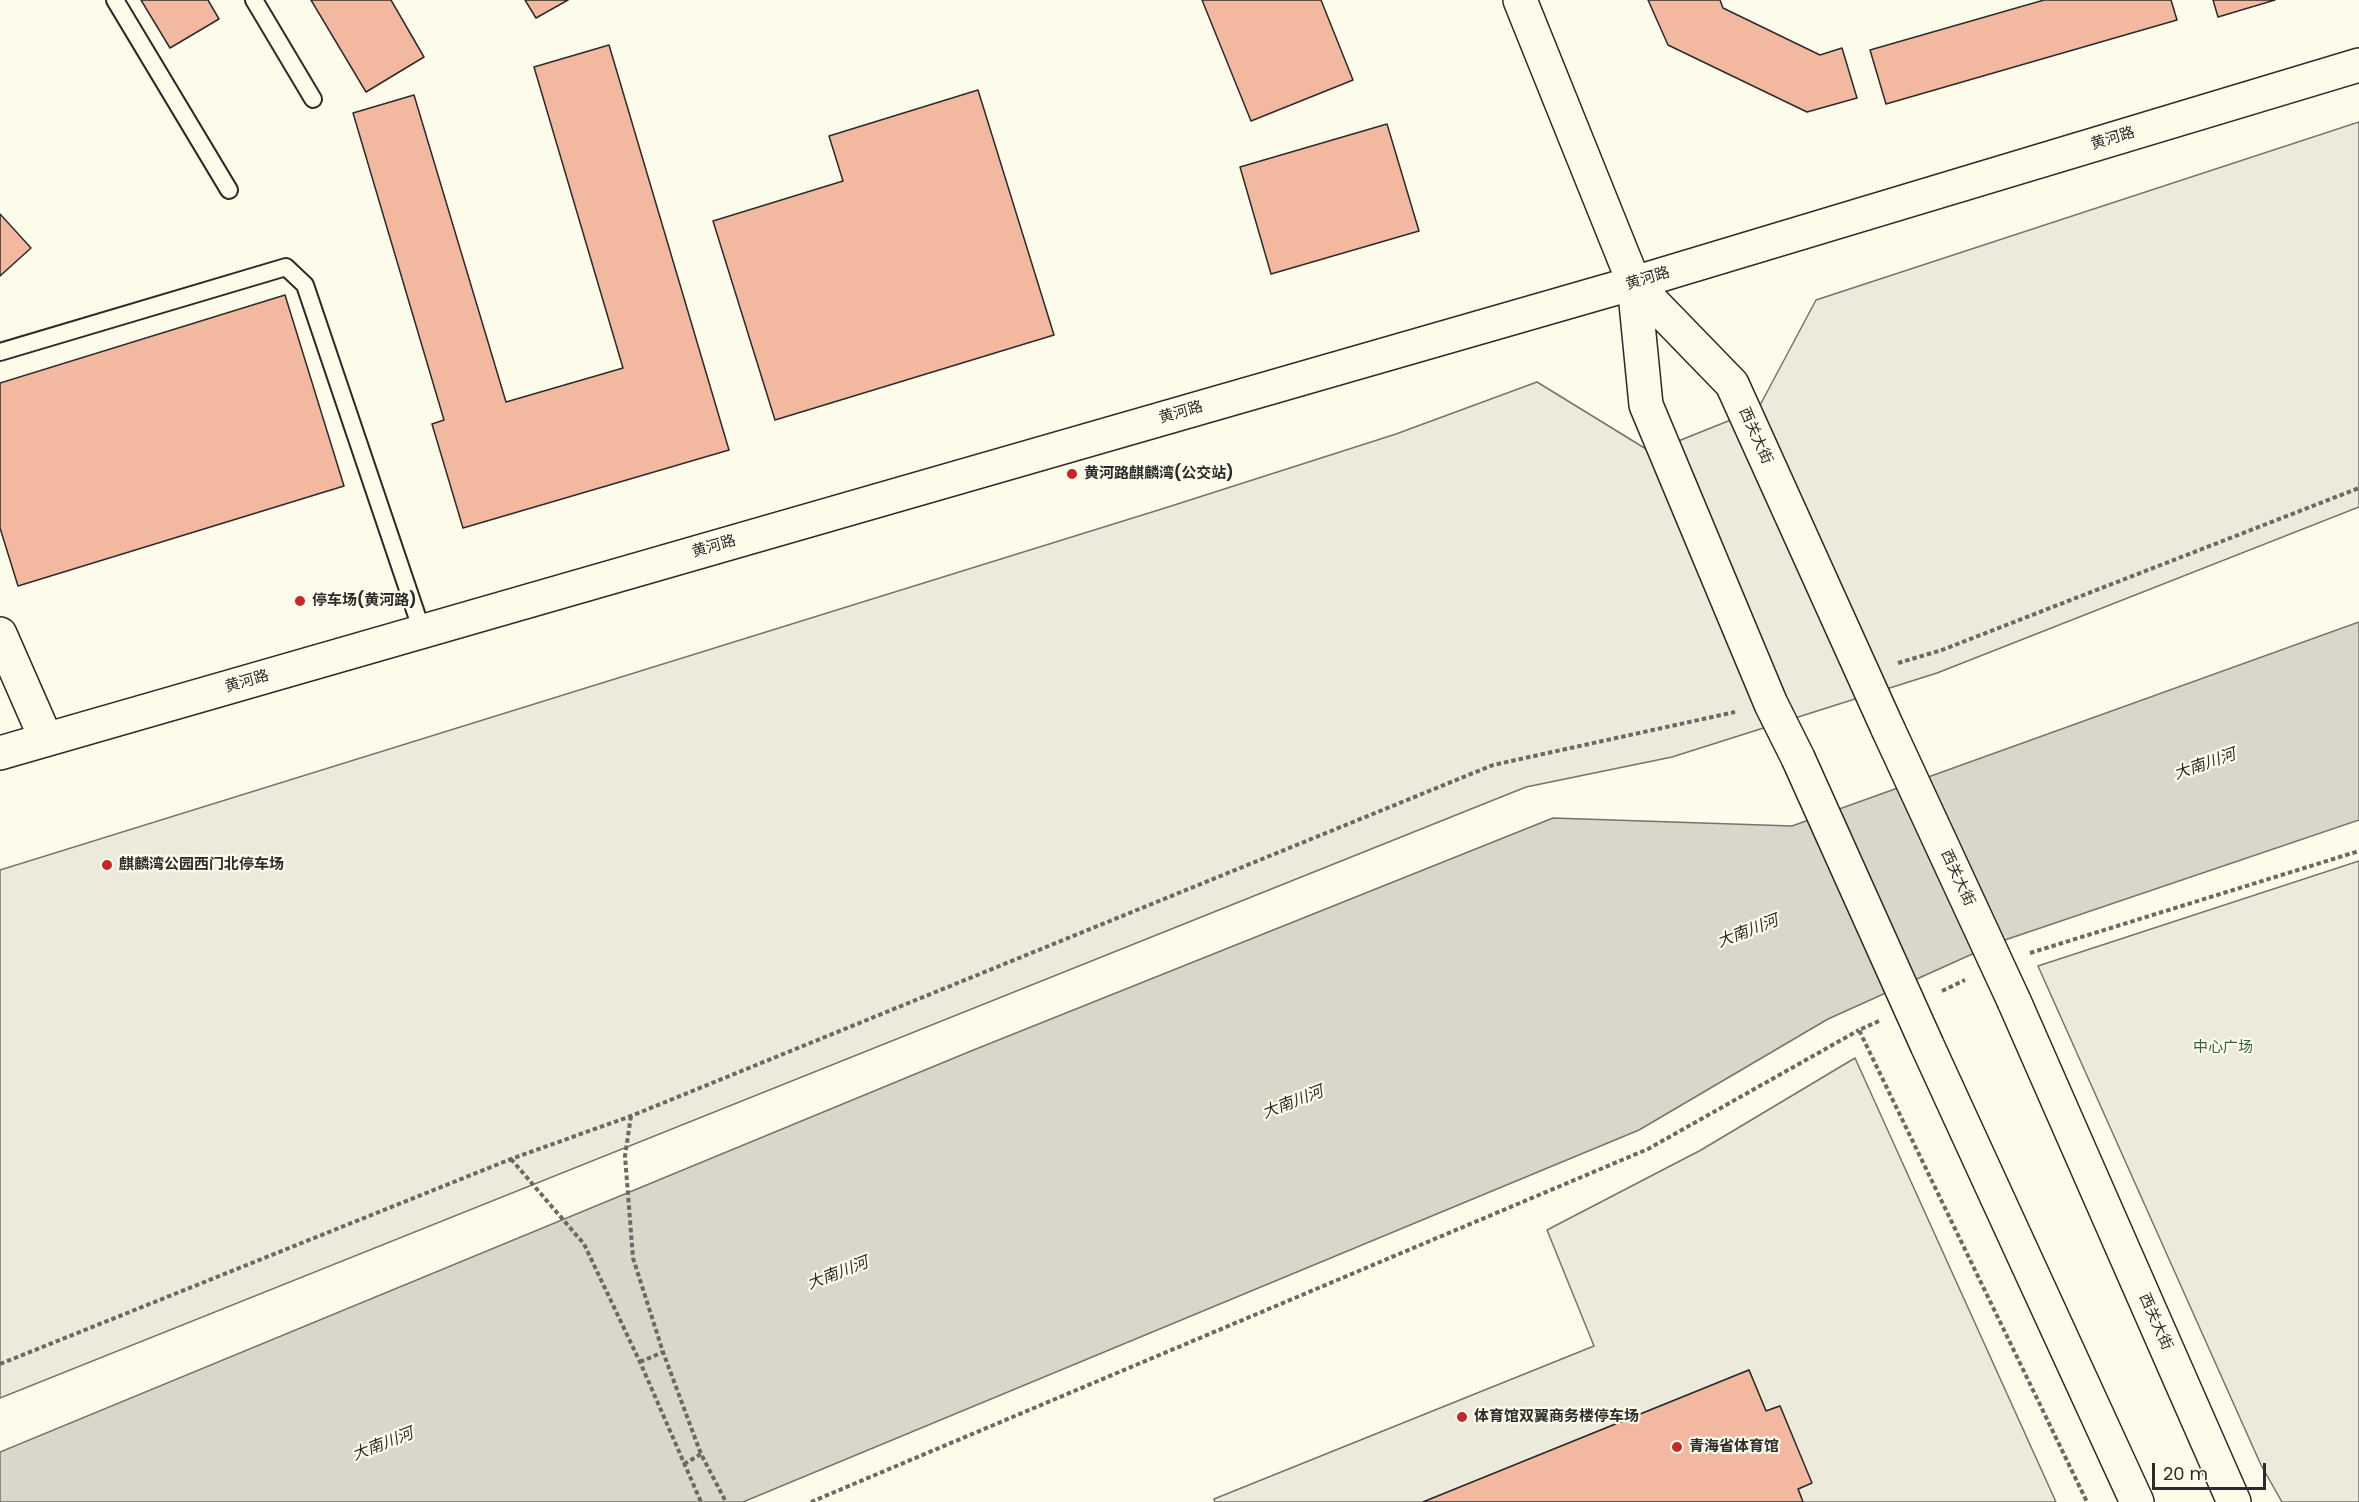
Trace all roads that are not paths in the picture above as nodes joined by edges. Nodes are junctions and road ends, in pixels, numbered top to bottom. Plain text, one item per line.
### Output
1 (116, 0) edge
2 (254, 0) edge
3 (1520, 0) edge
4 (2359, 65) edge
5 (313, 99) dead end
6 (229, 190) dead end
7 (1634, 283) junction
8 (0, 352) edge
9 (422, 631) junction
10 (0, 634) edge
11 (46, 740) junction
12 (0, 753) edge
13 (2138, 1502) edge
14 (2234, 1502) edge

1 - 6 lane
2 - 5 lane
3 - 7 main road, 西关大街
4 - 7 main road, 黄河路
7 - 9 main road, 黄河路
7 - 13 main road, 西关大街, bridge
7 - 14 main road, 西关大街, bridge
8 - 9 lane
9 - 11 main road, 黄河路
10 - 11 main road
11 - 12 main road, 黄河路

